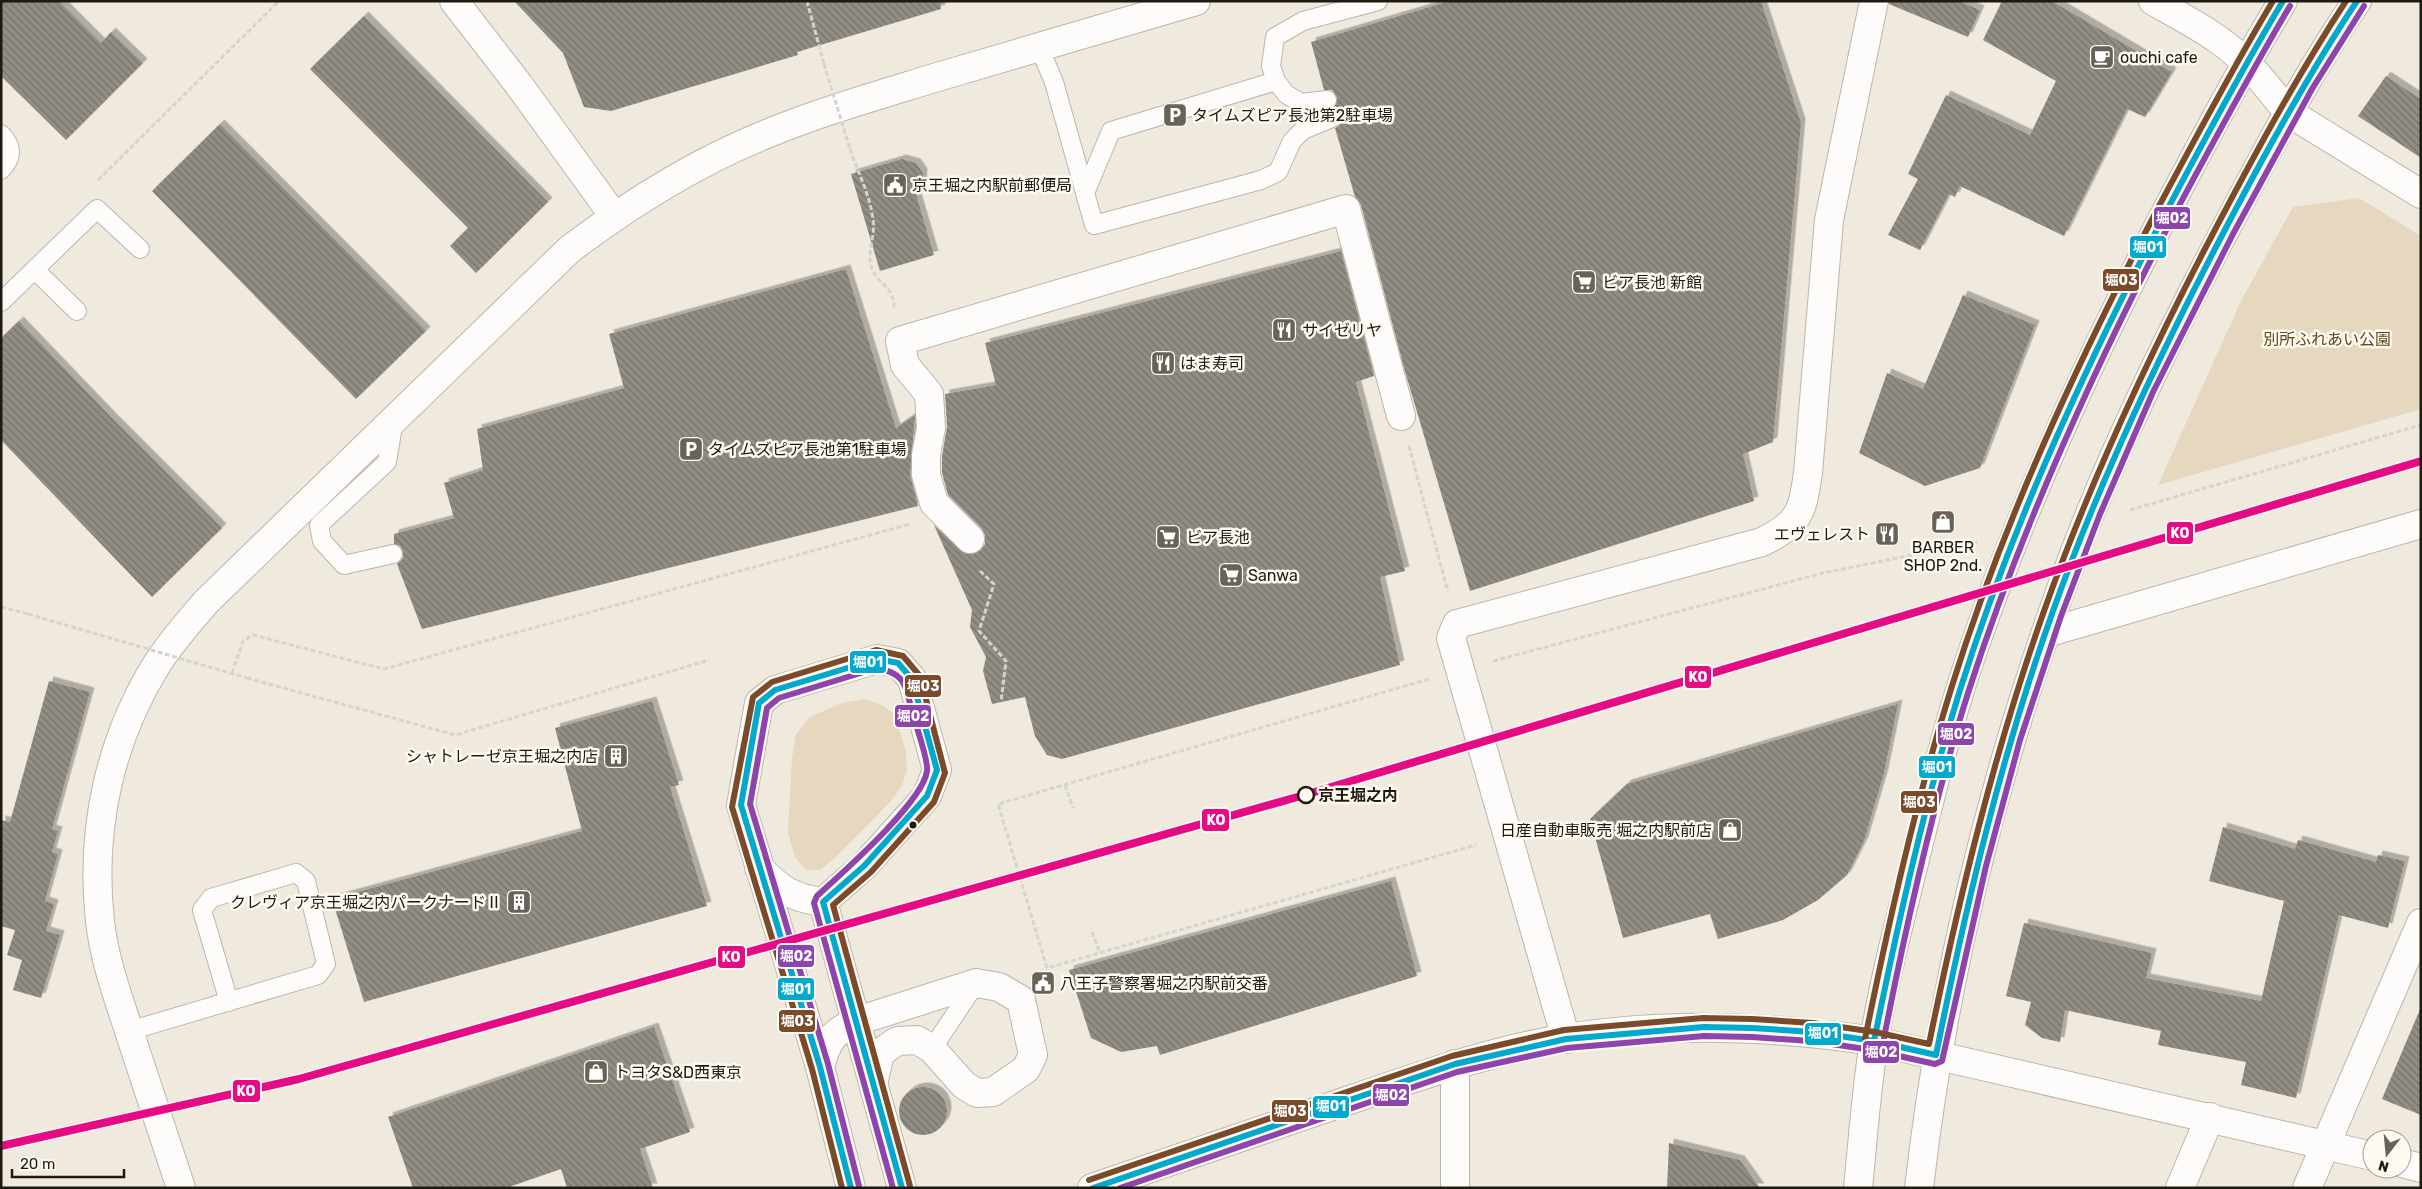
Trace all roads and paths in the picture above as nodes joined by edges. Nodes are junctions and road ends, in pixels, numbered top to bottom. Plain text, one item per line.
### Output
1 (279, 1) edge
2 (454, 1) edge
3 (807, 1) edge
4 (1196, 1) edge
5 (1378, 1) edge
6 (1874, 1) edge
7 (2152, 1) edge
8 (2283, 1) edge
9 (2357, 1) edge
10 (1157, 7) edge
11 (1039, 47) junction
12 (2245, 62) junction
13 (1276, 81) junction
14 (1327, 100) dead end
15 (2288, 112) junction
16 (1332, 118) dead end
17 (160, 120) dead end
18 (1, 134) edge
19 (1, 170) edge
20 (1085, 193) junction
21 (2421, 194) edge
22 (614, 216) junction
23 (140, 249) dead end
24 (34, 270) junction
25 (1, 302) edge
26 (76, 311) dead end
27 (900, 341) junction
28 (1401, 416) joint
29 (394, 417) junction
30 (2421, 425) edge
31 (2130, 510) dead end
32 (944, 515) junction
33 (2421, 524) edge
34 (970, 539) joint
35 (393, 554) dead end
36 (1, 607) edge
37 (1457, 624) junction
38 (2046, 633) junction
39 (709, 660) dead end
40 (232, 673) junction
41 (1001, 702) dead end
42 (1065, 785) dead end
43 (998, 804) dead end
44 (1073, 808) dead end
45 (1508, 836) junction
46 (759, 868) junction
47 (823, 902) junction
48 (2421, 923) edge
49 (1092, 932) dead end
50 (1100, 953) junction
51 (976, 983) junction
52 (229, 1002) junction
53 (857, 1021) junction
54 (129, 1030) junction
55 (1566, 1038) junction
56 (1874, 1041) junction
57 (932, 1049) junction
58 (1936, 1055) junction
59 (1455, 1064) junction
60 (820, 1067) junction
61 (874, 1080) junction
62 (2210, 1117) junction
63 (2326, 1145) junction
64 (2362, 1154) edge
65 (181, 1188) edge
66 (851, 1188) edge
67 (902, 1188) edge
68 (1092, 1188) edge
69 (1455, 1188) edge
70 (1858, 1188) edge
71 (1919, 1188) edge
72 (2180, 1188) edge
73 (2307, 1188) edge

1 - 17 path
2 - 22 street
3 - 27 path, bridge
4 - 10 street
5 - 13 lane
6 - 37 street
7 - 12 street
8 - 12 street
9 - 15 street
10 - 11 street
11 - 20 lane
11 - 22 street
12 - 15 street
12 - 56 street
13 - 14 lane
13 - 20 lane
15 - 21 street
15 - 38 street
16 - 20 lane
18 - 19 lane
22 - 29 street
23 - 24 lane
24 - 25 lane
24 - 26 lane
27 - 28 street
27 - 32 street
28 - 37 path
29 - 35 lane
29 - 54 street
30 - 31 path
32 - 34 street
32 - 40 path
33 - 38 street
34 - 41 path
36 - 40 path, bridge
37 - 45 street
38 - 58 street
39 - 40 path, bridge
42 - 44 path
43 - 50 path
45 - 50 path
45 - 55 street
46 - 47 street
46 - 47 street
46 - 60 street
47 - 53 street
48 - 63 street
49 - 50 path
51 - 53 street
51 - 57 lane
51 - 57 street
52 - 52 lane
52 - 54 lane
53 - 60 street
53 - 61 street
54 - 65 street
55 - 56 street
55 - 59 street
56 - 58 street
56 - 70 street
57 - 61 street
58 - 62 street
58 - 71 street
59 - 68 street
59 - 69 street
60 - 66 street
61 - 67 street
62 - 63 street
62 - 72 street
63 - 64 street
63 - 73 street

